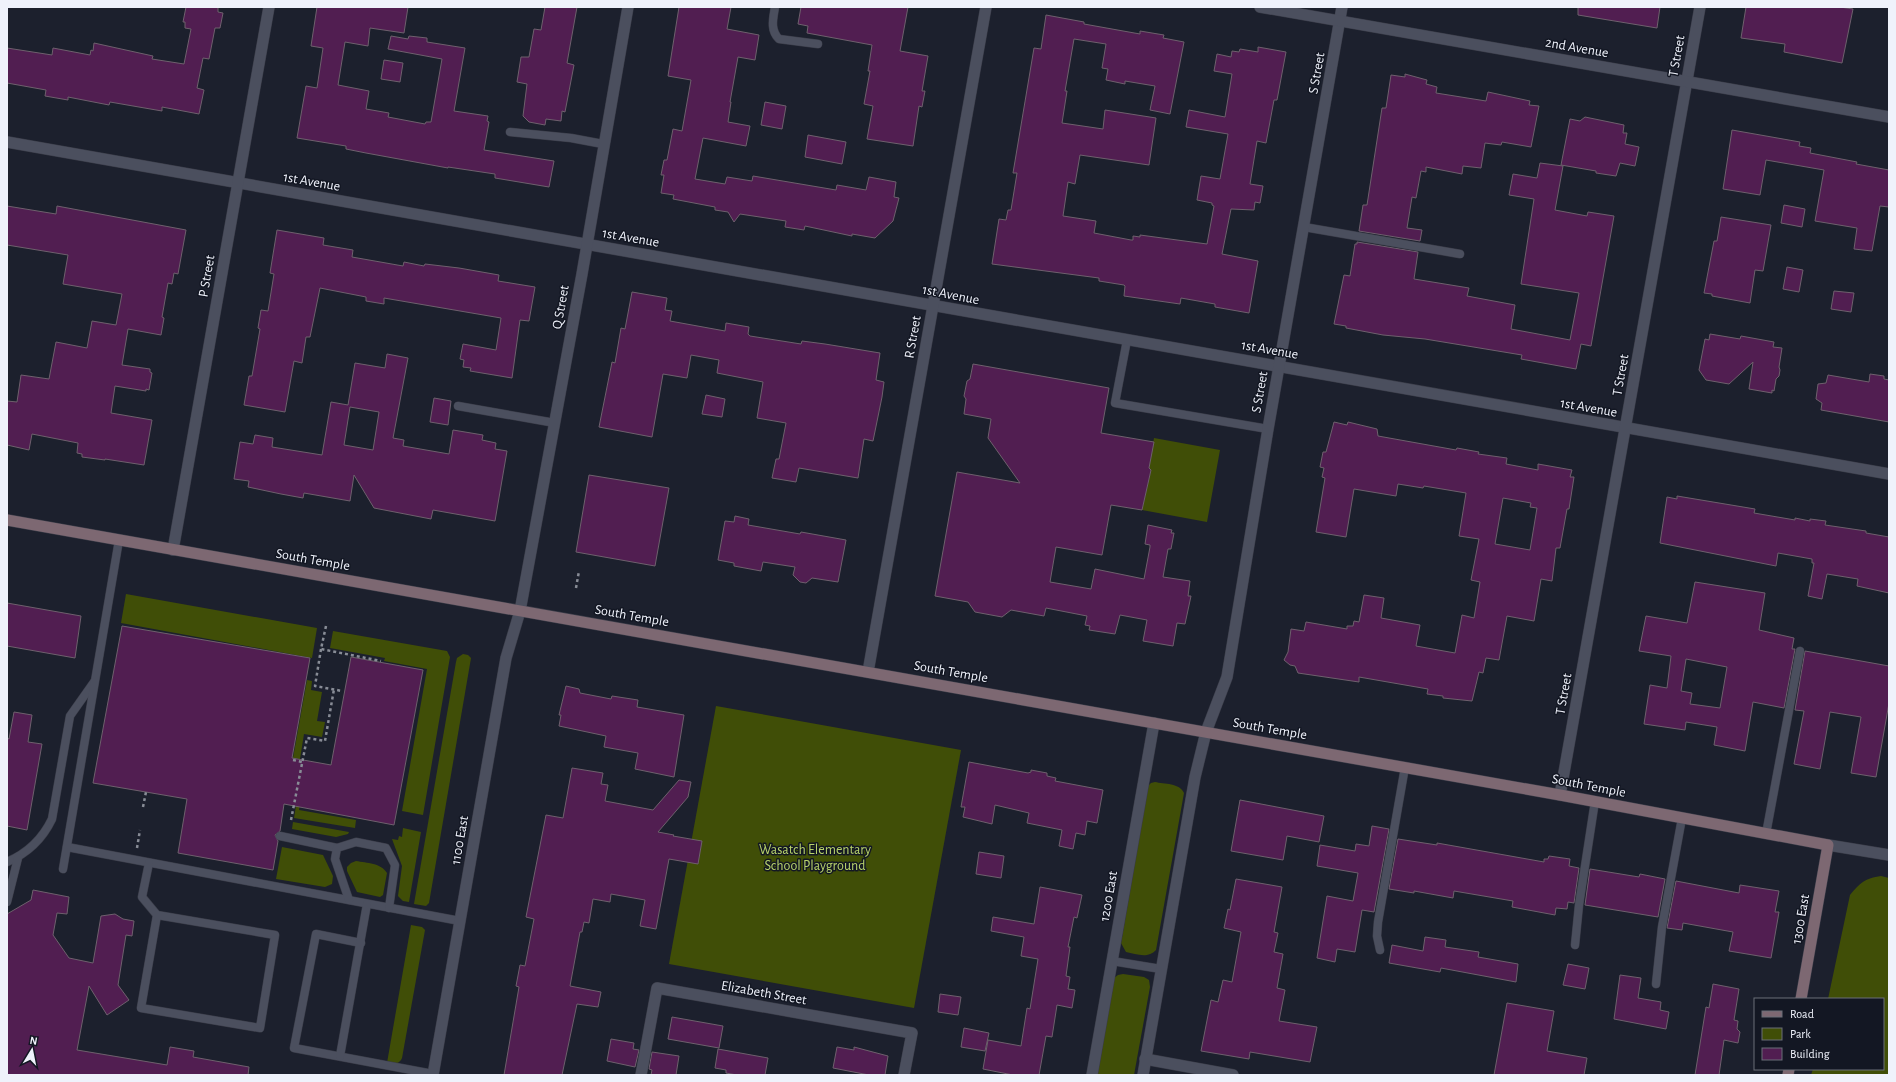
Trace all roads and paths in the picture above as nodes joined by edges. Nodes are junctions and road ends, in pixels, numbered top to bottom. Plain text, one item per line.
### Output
1 (269, 7) edge
2 (628, 7) edge
3 (775, 7) edge
4 (986, 7) edge
5 (1260, 7) edge
6 (1342, 7) edge
7 (1700, 7) edge
8 (1340, 21) junction
9 (818, 44) dead end
10 (1687, 81) junction
11 (1889, 117) edge
12 (510, 132) dead end
13 (7, 142) edge
14 (603, 144) junction
15 (239, 183) junction
16 (1304, 227) junction
17 (586, 244) junction
18 (1460, 254) dead end
19 (933, 306) junction
20 (1127, 340) junction
21 (1279, 366) junction
22 (458, 406) dead end
23 (555, 423) junction
24 (1625, 429) junction
25 (1268, 430) junction
26 (1889, 474) edge
27 (7, 520) edge
28 (119, 540) junction
29 (173, 550) junction
30 (579, 570) dead end
31 (576, 588) dead end
32 (520, 612) junction
33 (326, 626) dead end
34 (321, 648) junction
35 (1800, 651) dead end
36 (381, 661) dead end
37 (868, 672) junction
38 (96, 679) junction
39 (334, 689) junction
40 (342, 691) dead end
41 (1154, 723) junction
42 (1206, 732) junction
43 (293, 760) dead end
44 (302, 762) junction
45 (1405, 767) junction
46 (146, 792) dead end
47 (1560, 795) junction
48 (1595, 801) junction
49 (143, 807) dead end
50 (1682, 818) junction
51 (291, 820) dead end
52 (140, 830) dead end
53 (1766, 834) junction
54 (280, 836) dead end
55 (1828, 845) junction
56 (67, 847) junction
57 (337, 848) junction
58 (136, 854) dead end
59 (1889, 855) edge
60 (18, 858) junction
61 (7, 862) edge
62 (149, 863) junction
63 (63, 870) dead end
64 (350, 900) junction
65 (7, 902) edge
66 (367, 904) junction
67 (389, 908) junction
68 (157, 915) junction
69 (460, 921) junction
70 (361, 943) junction
71 (1575, 945) dead end
72 (1380, 950) dead end
73 (1112, 961) junction
74 (1161, 969) junction
75 (1656, 984) dead end
76 (1801, 998) edge
77 (340, 1056) junction
78 (1146, 1059) junction
79 (433, 1075) edge
80 (641, 1075) edge
81 (904, 1075) edge
82 (1092, 1075) edge
83 (1143, 1075) edge
84 (1233, 1075) edge

1 - 15 street, P Street
2 - 14 street, Q Street
3 - 9 lane
4 - 19 street, R Street
5 - 8 street, 2nd Avenue
6 - 8 street, S Street
7 - 10 street, T Street
8 - 10 street, 2nd Avenue
8 - 16 street, S Street
10 - 11 street, 2nd Avenue
10 - 24 street, T Street
12 - 14 lane
13 - 15 street, 1st Avenue
14 - 17 street, Q Street
15 - 17 street, 1st Avenue
15 - 29 street, P Street
16 - 18 lane
16 - 21 street, S Street
17 - 19 street, 1st Avenue
17 - 23 street, Q Street
19 - 20 street, 1st Avenue
19 - 37 street, R Street
20 - 21 street, 1st Avenue
20 - 25 lane
21 - 24 street, 1st Avenue
21 - 25 street, S Street
22 - 23 lane
23 - 32 street, Q Street
24 - 26 street, 1st Avenue
24 - 47 street, T Street
25 - 42 street, S Street
27 - 28 main road, South Temple
28 - 29 main road, South Temple
28 - 38 lane
29 - 32 main road, South Temple
30 - 31 path
32 - 37 main road, South Temple
32 - 69 street, 1100 East
33 - 34 path
34 - 36 path
34 - 39 path
35 - 53 lane
37 - 41 main road, South Temple
38 - 56 lane
38 - 60 lane
39 - 40 path
39 - 44 path
41 - 42 main road, South Temple
41 - 73 street, 1200 East
42 - 45 main road, South Temple
42 - 74 street
43 - 44 path
44 - 51 path
45 - 47 main road, South Temple
45 - 72 lane
46 - 49 path
47 - 48 main road, South Temple
48 - 50 main road, South Temple
48 - 71 lane
50 - 53 main road, South Temple
50 - 75 lane
52 - 58 path
53 - 55 main road, South Temple
54 - 57 lane
55 - 59 street, South Temple
55 - 76 main road, 1300 East
56 - 62 lane
56 - 63 lane
57 - 64 lane
57 - 67 lane
60 - 61 lane
60 - 65 lane
62 - 64 lane
62 - 68 lane
64 - 66 lane
66 - 67 lane
66 - 70 lane
67 - 69 lane
68 - 68 lane
69 - 79 street, 1100 East
70 - 77 lane
70 - 77 lane
73 - 74 lane
73 - 82 street, 1200 East
74 - 78 street
77 - 79 lane
78 - 83 street
78 - 84 street
80 - 81 street, Elizabeth Street

